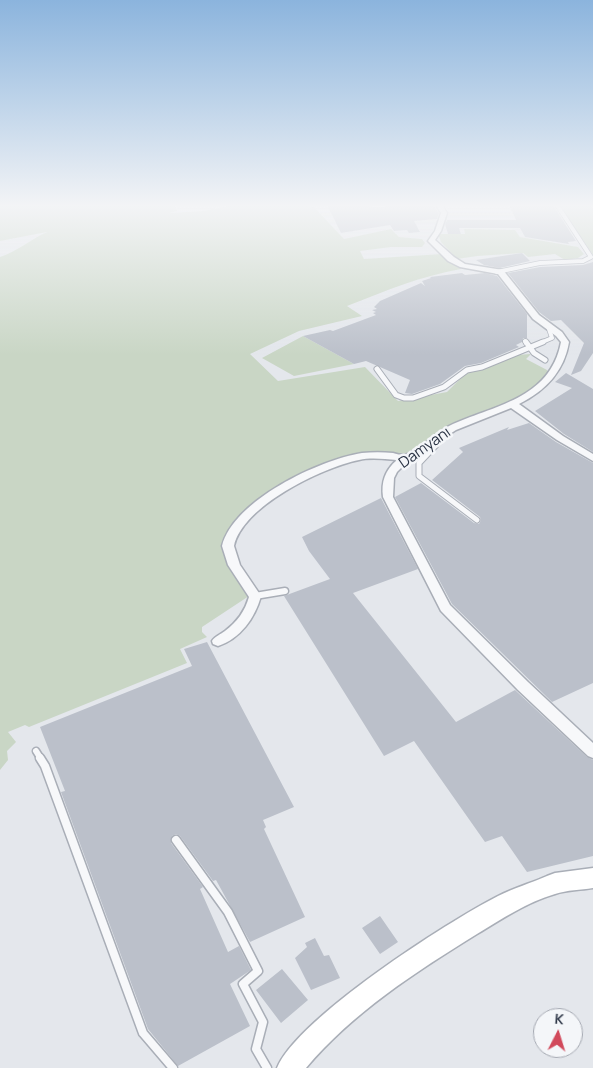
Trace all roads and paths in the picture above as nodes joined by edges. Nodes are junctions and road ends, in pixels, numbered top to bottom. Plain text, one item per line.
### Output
1 (447, 255) edge
2 (590, 255) edge
3 (496, 272) junction
4 (547, 324) junction
5 (524, 341) dead end
6 (530, 347) junction
7 (545, 360) dead end
8 (377, 369) dead end
9 (512, 404) junction
10 (433, 443) junction
11 (405, 458) junction
12 (593, 458) edge
13 (477, 520) dead end
14 (286, 590) dead end
15 (255, 596) junction
16 (218, 641) dead end
17 (36, 751) dead end
18 (593, 752) edge
19 (176, 840) dead end
20 (593, 878) edge
21 (173, 1068) edge
22 (267, 1068) edge
23 (290, 1068) edge

1 - 3 street
2 - 3 lane
3 - 4 street, Damyanı
4 - 6 lane
4 - 9 street, Damyanı
5 - 6 lane
6 - 7 lane
6 - 8 lane
9 - 10 street, Damyanı
9 - 12 street
10 - 11 street, Damyanı
10 - 13 lane
11 - 15 street
11 - 18 street, Damyanı
14 - 15 lane
15 - 16 street
17 - 21 lane
19 - 22 lane
20 - 23 street

